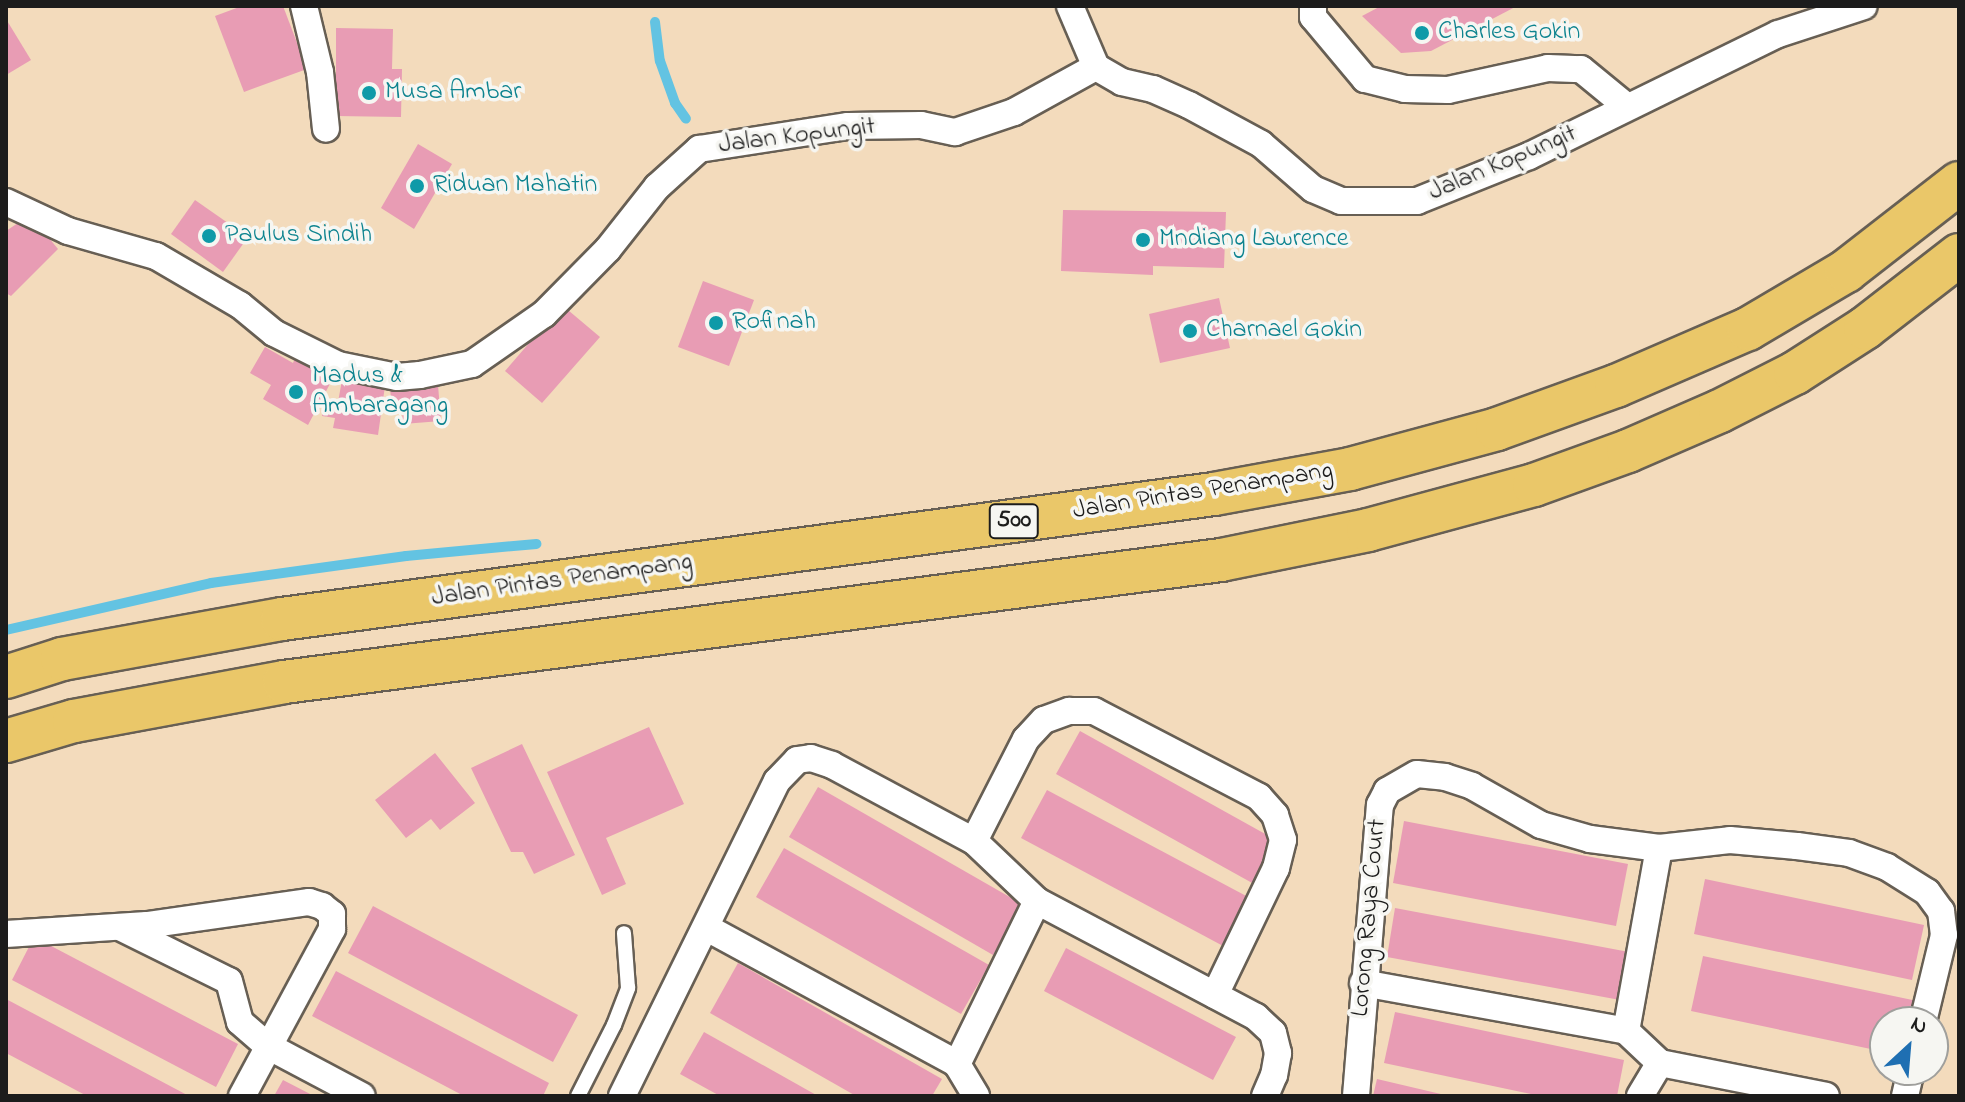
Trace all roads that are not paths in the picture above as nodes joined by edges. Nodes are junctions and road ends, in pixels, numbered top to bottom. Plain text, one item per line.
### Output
1 (304, 6) edge
2 (1070, 6) edge
3 (1313, 6) edge
4 (1864, 6) edge
5 (1096, 67) junction
6 (1626, 106) junction
7 (326, 129) dead end
8 (1959, 183) edge
9 (6, 202) edge
10 (1959, 255) edge
11 (817, 547) junction
12 (828, 612) junction
13 (6, 677) edge
14 (6, 741) edge
15 (974, 841) junction
16 (1659, 848) junction
17 (1037, 901) junction
18 (119, 927) junction
19 (707, 928) junction
20 (624, 933) dead end
21 (6, 934) edge
22 (1363, 983) junction
23 (1215, 995) junction
24 (1927, 1006) edge
25 (1626, 1031) junction
26 (268, 1046) junction
27 (1660, 1063) junction
28 (957, 1064) junction
29 (242, 1096) edge
30 (362, 1096) edge
31 (578, 1096) edge
32 (622, 1096) edge
33 (976, 1096) edge
34 (1265, 1096) edge
35 (1356, 1096) edge
36 (1640, 1096) edge
37 (1826, 1096) edge

1 - 7 street
2 - 5 street
3 - 6 street
4 - 6 street, Jalan Kopungit
5 - 6 street, Jalan Kopungit
5 - 9 street, Jalan Kopungit
8 - 11 main road, Jalan Pintas Penampang / 500
10 - 12 main road
11 - 12 main road
11 - 13 main road, Jalan Pintas Penampang / 500
12 - 14 main road
15 - 17 street
15 - 19 street
15 - 23 street
16 - 22 street, Lorong Raya Court
16 - 24 street, Lorong Raya Court
16 - 25 street
17 - 23 street
17 - 28 street
18 - 21 street
18 - 26 street
18 - 26 street
19 - 28 street
19 - 32 street
20 - 31 lane
22 - 25 street
22 - 35 street, Lorong Raya Court
23 - 34 street
25 - 27 street
26 - 29 street
26 - 30 street
27 - 36 street
27 - 37 street
28 - 33 street

